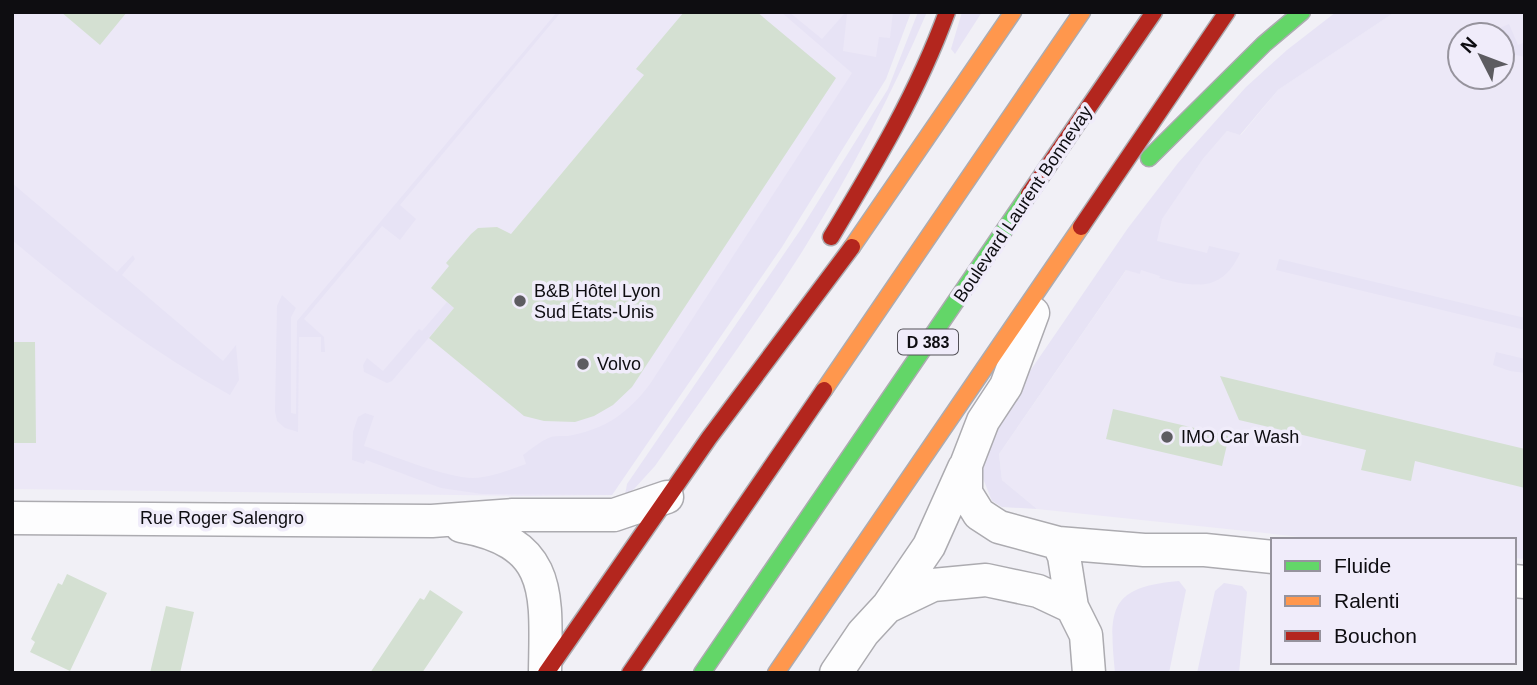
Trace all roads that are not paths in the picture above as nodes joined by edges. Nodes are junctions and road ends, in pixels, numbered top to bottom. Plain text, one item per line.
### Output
1 (947, 12) edge
2 (1013, 12) edge
3 (1082, 12) edge
4 (1154, 12) edge
5 (1227, 12) edge
6 (1302, 12) edge
7 (1084, 222) junction
8 (824, 247) dead end
9 (1045, 279) junction
10 (798, 293) dead end
11 (732, 407) junction
12 (966, 465) junction
13 (667, 497) junction
14 (12, 518) edge
15 (432, 521) junction
16 (1058, 543) junction
17 (1271, 557) edge
18 (887, 607) junction
19 (1072, 607) junction
20 (546, 673) edge
21 (630, 673) edge
22 (702, 673) edge
23 (776, 673) edge
24 (836, 673) edge
25 (1089, 673) edge

1 - 8 highway
2 - 11 highway
3 - 21 highway
4 - 22 highway, Boulevard Laurent Bonnevay / D 383
5 - 7 highway
6 - 7 highway
7 - 9 highway
9 - 12 street
9 - 23 highway
10 - 11 highway
11 - 13 highway
12 - 16 street
12 - 18 street
13 - 15 street, Rue Roger Salengro
13 - 20 highway
14 - 15 street, Rue Roger Salengro
15 - 20 street, Rue Roger Salengro
16 - 17 street
16 - 19 street
18 - 19 street
18 - 24 street
19 - 25 street

